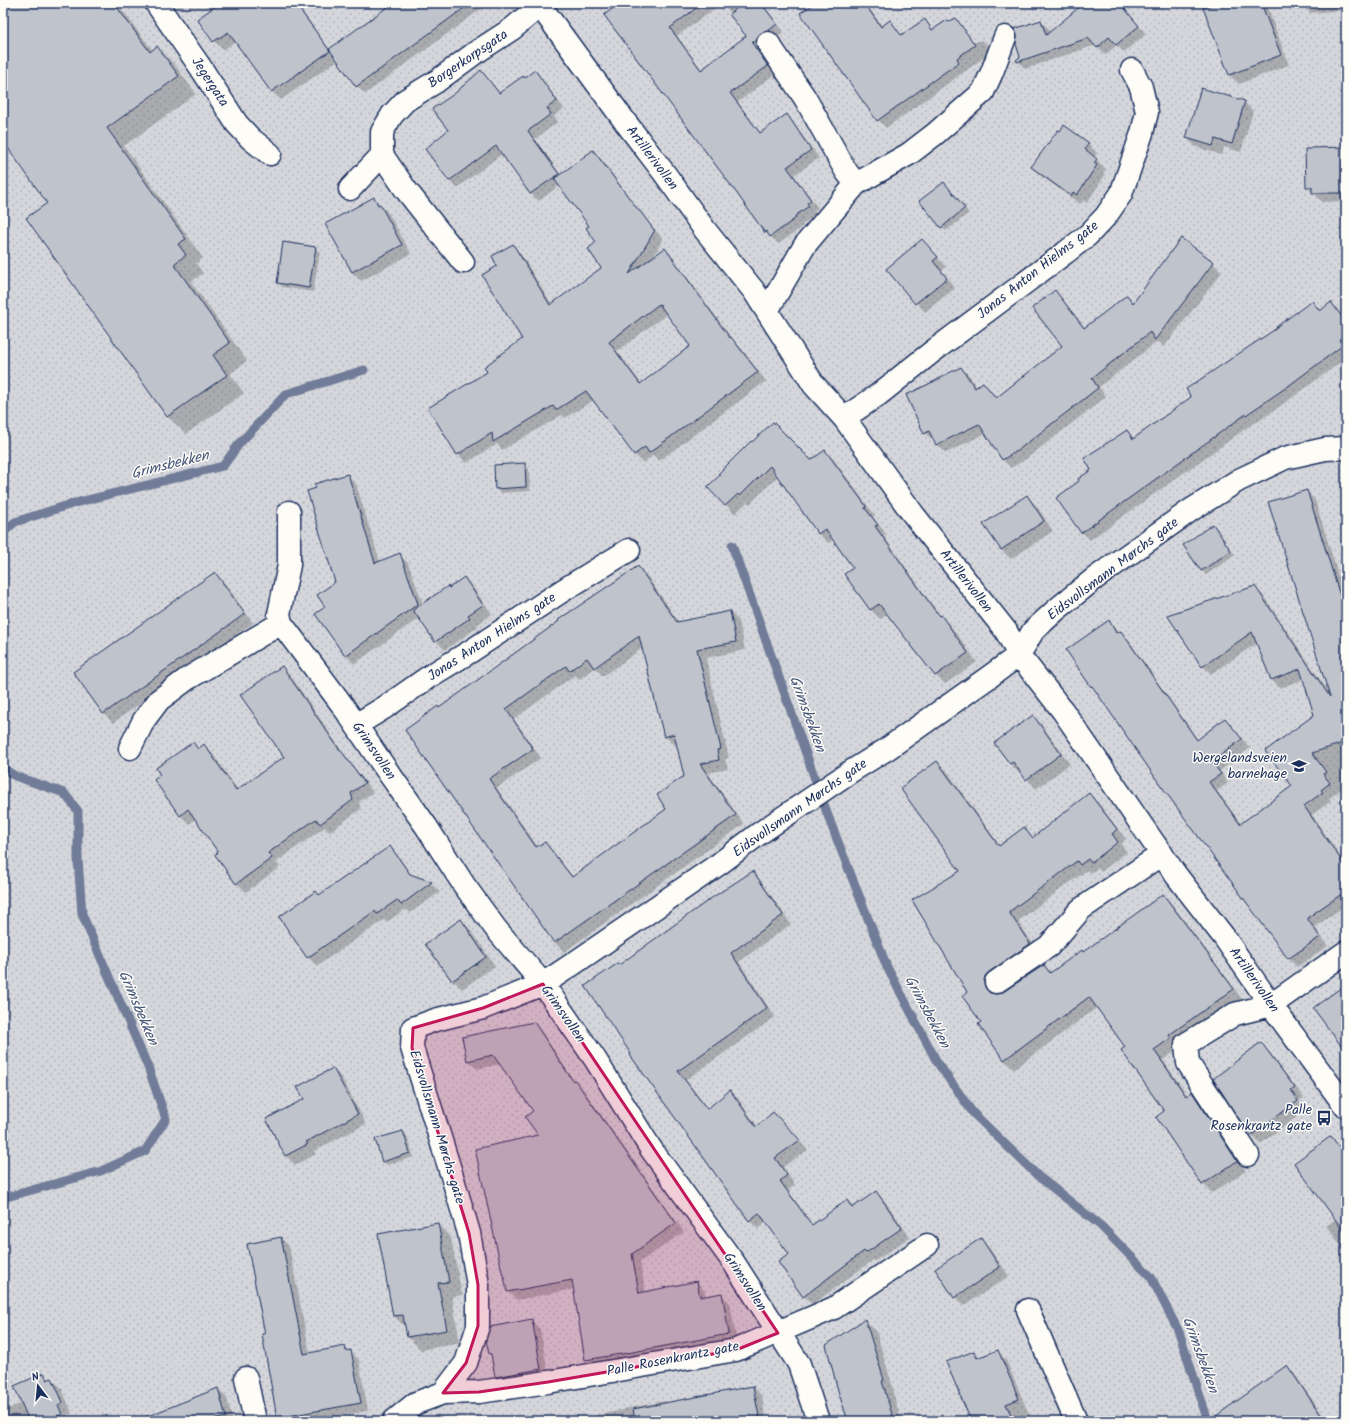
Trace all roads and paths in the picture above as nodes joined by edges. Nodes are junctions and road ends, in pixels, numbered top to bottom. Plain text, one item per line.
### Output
1 (156, 3) edge
2 (540, 4) edge
3 (1004, 37) dead end
4 (768, 43) dead end
5 (1132, 70) dead end
6 (270, 154) dead end
7 (382, 155) junction
8 (856, 184) junction
9 (350, 189) dead end
10 (463, 262) dead end
11 (767, 311) junction
12 (844, 418) junction
13 (1346, 448) edge
14 (290, 512) dead end
15 (629, 550) dead end
16 (281, 623) junction
17 (1019, 655) junction
18 (356, 724) junction
19 (130, 748) dead end
20 (1162, 854) junction
21 (1346, 952) edge
22 (996, 982) dead end
23 (543, 984) junction
24 (1271, 1005) junction
25 (1346, 1107) edge
26 (1248, 1155) dead end
27 (926, 1245) dead end
28 (1028, 1310) dead end
29 (778, 1333) junction
30 (246, 1378) dead end
31 (443, 1393) junction
32 (255, 1421) edge
33 (394, 1421) edge
34 (818, 1421) edge
35 (1076, 1421) edge

1 - 6 street, Jegergata
2 - 7 street, Borgerkorpsgata
2 - 11 street, Artillerivollen
3 - 8 street
4 - 8 street
5 - 12 street, Jonas Anton Hielms gate
7 - 9 street
7 - 10 street
8 - 11 street
11 - 12 street, Artillerivollen
12 - 17 street, Artillerivollen
13 - 17 street, Eidsvollsmann Mørchs gate
14 - 16 street
15 - 18 street, Jonas Anton Hielms gate
16 - 18 street, Grimsvollen
16 - 19 street
17 - 20 street, Artillerivollen
17 - 23 street, Eidsvollsmann Mørchs gate
18 - 23 street, Grimsvollen
20 - 22 street
20 - 24 street, Artillerivollen
21 - 24 street
23 - 29 street, Grimsvollen
23 - 31 street, Eidsvollsmann Mørchs gate
24 - 25 street, Artillerivollen
24 - 26 street
27 - 29 street, Palle Rosenkrantz gate
28 - 35 street
29 - 31 street, Palle Rosenkrantz gate
29 - 34 street, Grimsvollen
30 - 32 street
31 - 33 street, Palle Rosenkrantz gate

